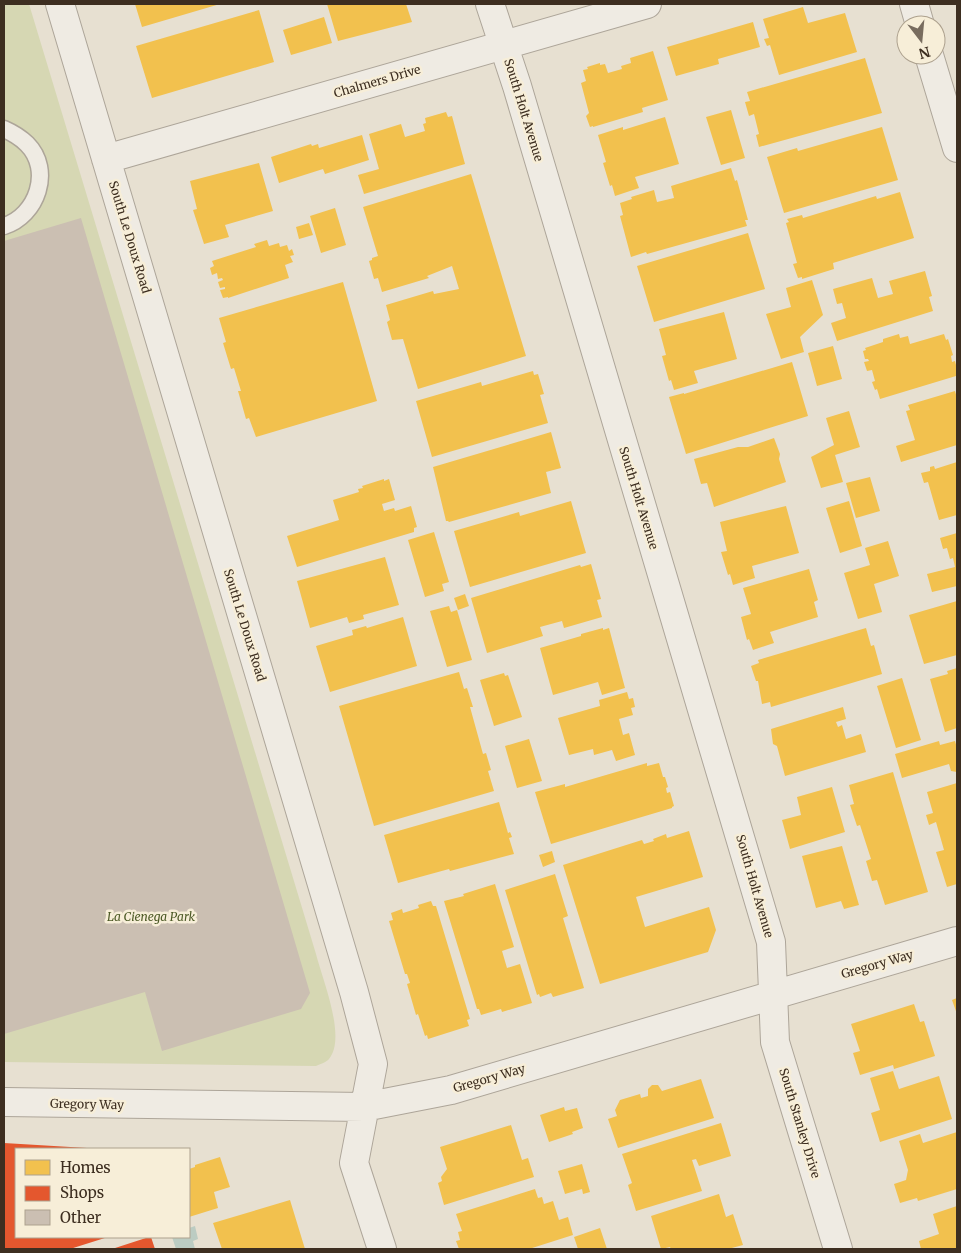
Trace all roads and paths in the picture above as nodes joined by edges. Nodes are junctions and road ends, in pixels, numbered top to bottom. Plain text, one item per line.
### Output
1 (60, 4) edge
2 (490, 4) edge
3 (647, 4) edge
4 (504, 45) junction
5 (932, 65) edge
6 (4, 130) edge
7 (957, 148) edge
8 (106, 159) junction
9 (4, 226) edge
10 (957, 941) edge
11 (773, 995) junction
12 (4, 1102) edge
13 (364, 1107) junction
14 (382, 1249) edge
15 (838, 1249) edge

1 - 8 street, South Le Doux Road
2 - 4 street, South Holt Avenue
3 - 4 street, Chalmers Drive
4 - 8 street, Chalmers Drive
4 - 11 street, South Holt Avenue
5 - 7 street
6 - 9 lane
8 - 13 street, South Le Doux Road
10 - 11 street, Gregory Way
11 - 13 street, Gregory Way
11 - 15 street, South Stanley Drive
12 - 13 street, Gregory Way
13 - 14 street, South Le Doux Road

